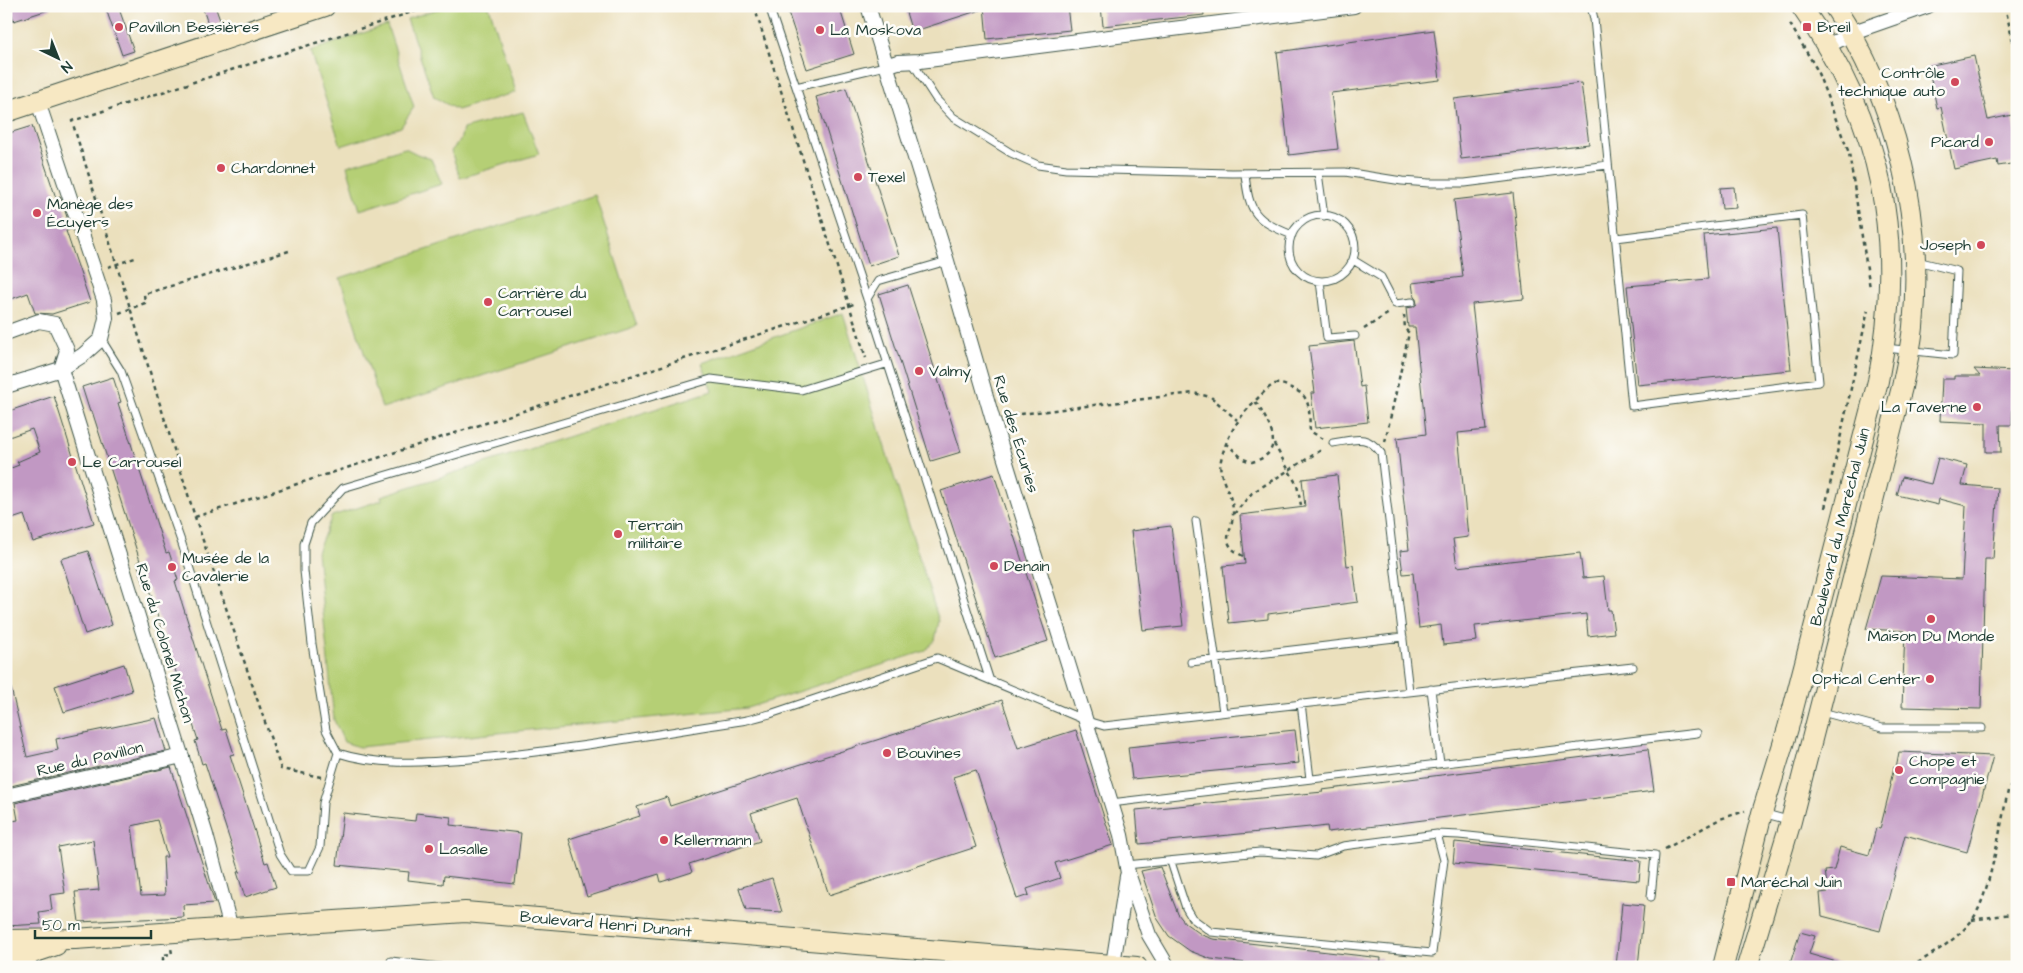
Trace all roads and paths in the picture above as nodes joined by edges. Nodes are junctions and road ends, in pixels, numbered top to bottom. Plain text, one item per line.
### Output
1 (325, 6) edge
2 (431, 6) edge
3 (754, 6) edge
4 (769, 6) edge
5 (868, 6) edge
6 (1354, 6) edge
7 (1591, 6) edge
8 (1834, 6) edge
9 (1928, 6) edge
10 (2005, 6) edge
11 (1795, 13) edge
12 (1850, 34) junction
13 (1828, 46) junction
14 (2017, 61) edge
15 (912, 62) junction
16 (885, 66) junction
17 (796, 87) junction
18 (38, 102) junction
19 (6, 112) edge
20 (1608, 165) junction
21 (1318, 173) junction
22 (1245, 174) junction
23 (1324, 216) junction
24 (1292, 235) junction
25 (1616, 238) junction
26 (289, 251) dead end
27 (134, 258) dead end
28 (1353, 260) junction
29 (946, 261) junction
30 (1915, 261) junction
31 (117, 264) junction
32 (94, 271) junction
33 (1320, 280) junction
34 (1871, 296) dead end
35 (867, 299) junction
36 (1412, 302) dead end
37 (1403, 303) junction
38 (1395, 304) junction
39 (1869, 304) dead end
40 (850, 307) junction
41 (131, 308) junction
42 (106, 318) junction
43 (6, 333) edge
44 (1355, 336) joint
45 (100, 339) junction
46 (1884, 348) junction
47 (1909, 352) junction
48 (886, 364) junction
49 (61, 369) junction
50 (869, 370) junction
51 (6, 386) edge
52 (1255, 401) junction
53 (992, 417) junction
54 (1238, 420) junction
55 (1226, 443) junction
56 (1333, 443) junction
57 (1274, 444) junction
58 (1381, 453) junction
59 (1288, 470) junction
60 (1301, 505) dead end
61 (1234, 514) junction
62 (195, 517) junction
63 (1823, 517) dead end
64 (1196, 521) dead end
65 (1243, 556) dead end
66 (1403, 637) junction
67 (1215, 659) junction
68 (1191, 662) dead end
69 (1633, 667) dead end
70 (989, 678) junction
71 (1431, 689) junction
72 (1409, 691) junction
73 (1301, 703) junction
74 (1223, 712) junction
75 (1819, 712) junction
76 (1087, 720) junction
77 (1982, 728) dead end
78 (1697, 733) dead end
79 (338, 754) junction
80 (182, 756) junction
81 (1440, 764) junction
82 (2017, 776) edge
83 (329, 779) junction
84 (1310, 779) junction
85 (6, 796) edge
86 (1111, 803) junction
87 (1757, 811) junction
88 (1791, 821) junction
89 (1436, 834) junction
90 (1655, 855) junction
91 (1171, 862) junction
92 (1127, 869) junction
93 (1651, 897) dead end
94 (2017, 913) edge
95 (1972, 920) junction
96 (229, 929) junction
97 (75, 939) junction
98 (6, 940) edge
99 (171, 945) dead end
100 (163, 961) dead end
101 (391, 961) dead end
102 (6, 962) edge
103 (1113, 964) junction
104 (440, 967) edge
105 (1137, 967) edge
106 (1168, 967) edge
107 (1723, 967) edge
108 (1748, 967) edge
109 (1912, 967) edge

1 - 18 main road
2 - 31 path
3 - 40 path
4 - 17 lane
5 - 16 street, Rue des Écuries
6 - 15 street
7 - 20 lane
8 - 12 main road, Boulevard du Maréchal Juin
9 - 12 street
10 - 14 path
11 - 13 main road, Boulevard du Maréchal Juin
11 - 34 path
12 - 13 street
12 - 30 main road, Boulevard du Maréchal Juin
13 - 46 main road, Boulevard du Maréchal Juin
15 - 16 street
15 - 22 lane
16 - 17 lane
16 - 29 street, Rue des Écuries
17 - 35 lane
18 - 19 main road
18 - 32 street
20 - 21 lane
20 - 25 lane
21 - 22 lane
21 - 23 lane
22 - 24 lane
23 - 24 lane
23 - 28 lane
24 - 33 lane
25 - 25 lane
26 - 41 path
27 - 31 path
28 - 33 lane
28 - 38 lane
29 - 35 lane
29 - 53 street, Rue des Écuries
30 - 47 main road, Boulevard du Maréchal Juin
30 - 47 lane
31 - 32 path
31 - 41 path
32 - 42 street
33 - 44 lane
35 - 40 path
35 - 48 lane
36 - 37 lane
37 - 38 lane
37 - 58 path
38 - 44 path
39 - 63 path
40 - 50 path
40 - 62 path
41 - 42 path
41 - 62 path
42 - 45 street
43 - 49 street
45 - 49 street
45 - 83 lane
46 - 47 lane
46 - 87 main road, Boulevard du Maréchal Juin
47 - 75 main road, Boulevard du Maréchal Juin
48 - 50 lane
48 - 70 lane
49 - 51 street
49 - 80 street, Rue du Colonel Michon
50 - 79 lane
52 - 54 path
52 - 56 path
52 - 57 path
53 - 54 path
53 - 76 street, Rue des Écuries
54 - 55 path
55 - 57 path
55 - 61 path
56 - 58 lane
56 - 59 path
57 - 59 path
58 - 66 lane
59 - 60 path
59 - 61 path
61 - 65 path
62 - 83 path
64 - 67 lane
66 - 67 lane
66 - 72 lane
67 - 68 lane
67 - 74 lane
69 - 71 lane
70 - 76 lane
70 - 79 lane
71 - 72 lane
71 - 81 lane
72 - 73 lane
73 - 74 lane
73 - 84 lane
74 - 76 lane
75 - 77 lane
75 - 88 main road, Boulevard du Maréchal Juin
76 - 86 street, Rue des Écuries
78 - 81 lane
79 - 83 lane
80 - 85 street, Rue du Pavillon
80 - 96 street, Rue du Colonel Michon
81 - 84 lane
82 - 95 path
84 - 86 lane
86 - 92 street, Rue des Écuries
87 - 88 lane
87 - 90 path
87 - 107 main road, Boulevard du Maréchal Juin
88 - 108 main road, Boulevard du Maréchal Juin
89 - 90 lane
89 - 91 lane
89 - 91 lane
90 - 93 lane
91 - 92 lane
92 - 103 street, Rue des Écuries
92 - 106 street, Rue des Écuries
94 - 95 path
95 - 109 path
96 - 97 main road, Boulevard Henri Dunant
96 - 103 main road, Boulevard Henri Dunant
97 - 98 main road
97 - 102 main road
99 - 100 path
101 - 104 lane
103 - 105 main road, Boulevard Henri Dunant

